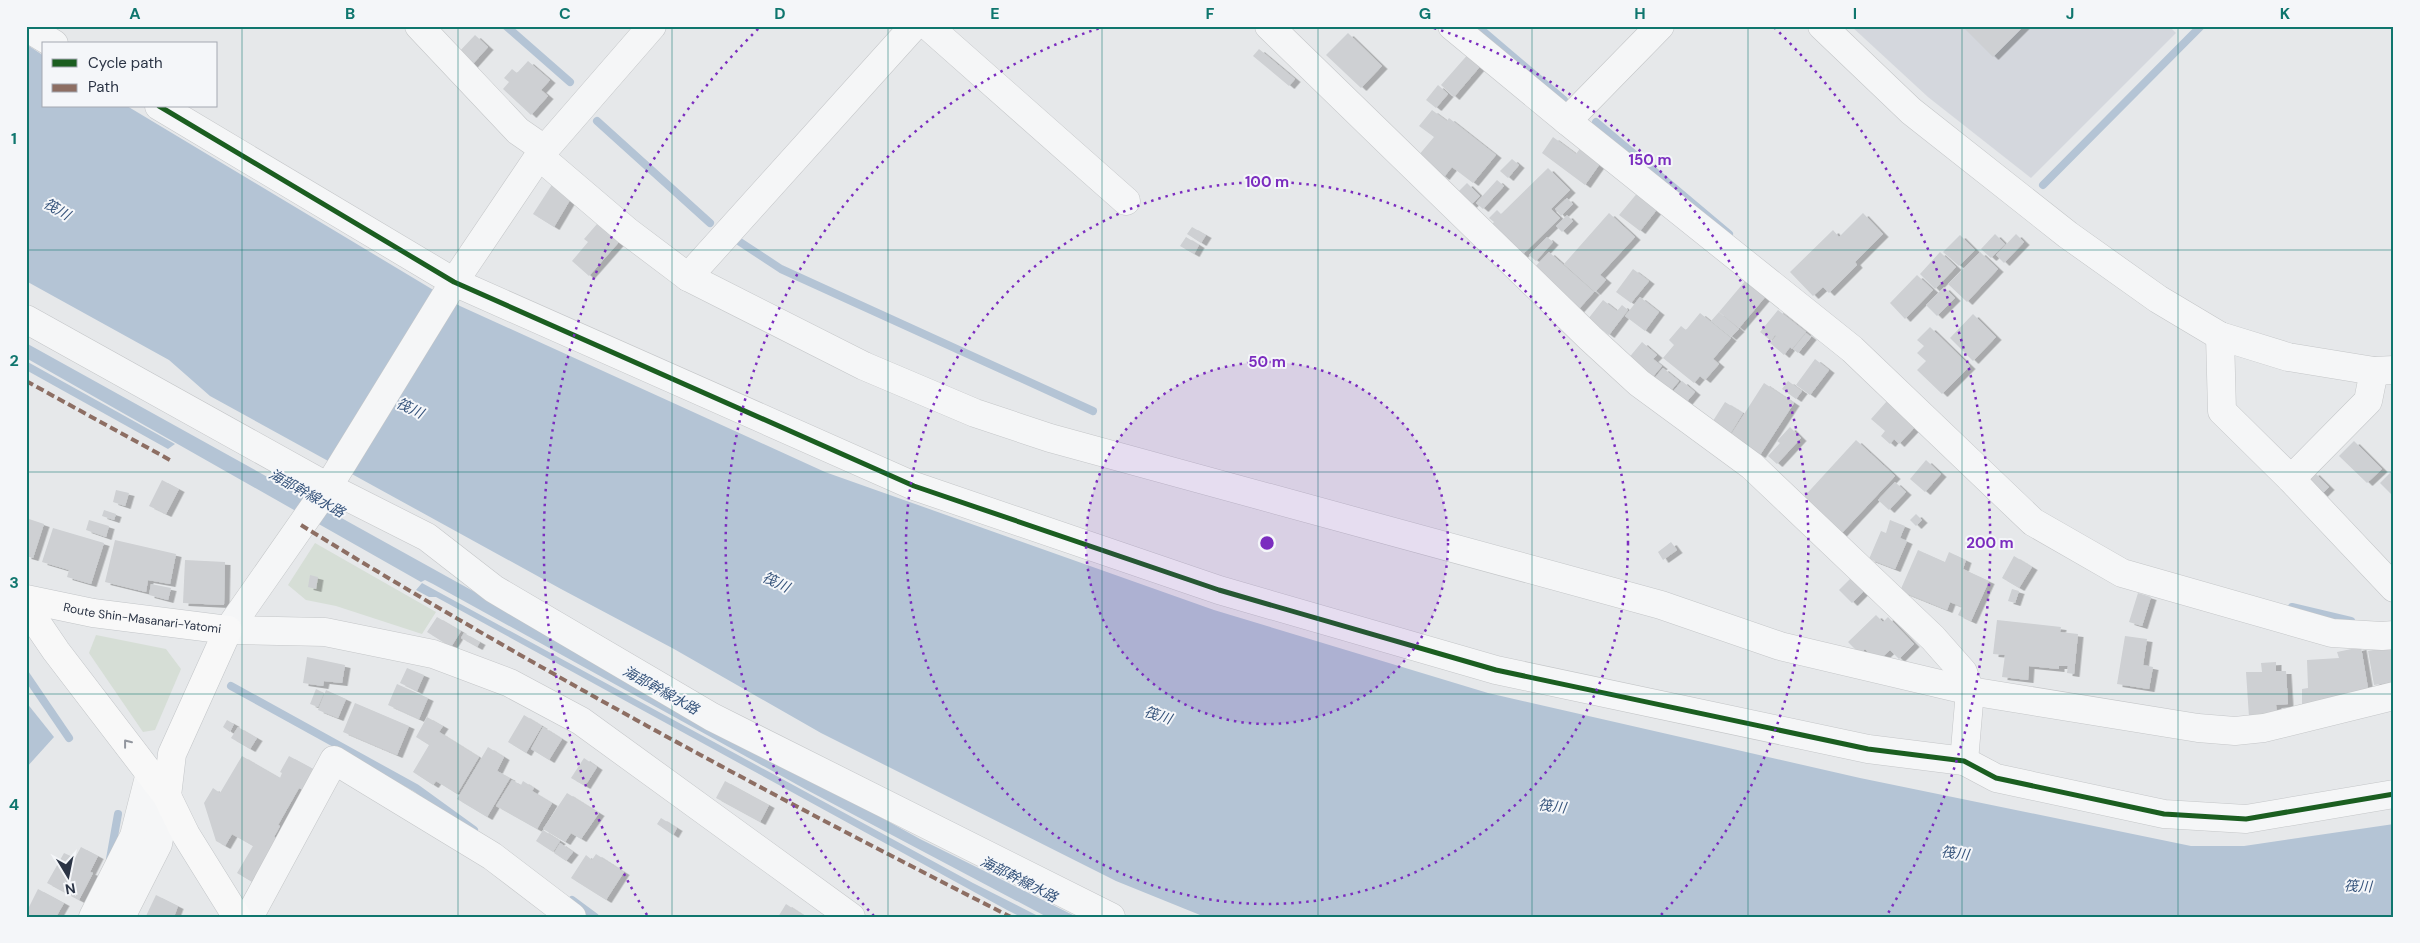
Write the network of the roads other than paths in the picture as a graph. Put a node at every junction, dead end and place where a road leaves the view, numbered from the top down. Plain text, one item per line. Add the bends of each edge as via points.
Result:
1 (419, 26) edge
2 (652, 26) edge
3 (914, 26) edge
4 (928, 26) edge
5 (1270, 26) edge
6 (1452, 26) edge
7 (1660, 26) edge
8 (1822, 26) edge
9 (26, 27) edge
10 (51, 42) edge
11 (162, 108) edge
12 (1567, 121) junction
13 (541, 152) junction
14 (1126, 201) dead end
15 (688, 277) junction
16 (454, 282) junction
17 (26, 319) edge
18 (2220, 336) junction
19 (2384, 371) edge
20 (2291, 479) junction
21 (324, 492) junction
22 (2394, 588) edge
23 (26, 599) edge
24 (26, 606) edge
25 (228, 630) junction
26 (2394, 634) edge
27 (1970, 691) junction
28 (2394, 696) edge
29 (1964, 761) junction
30 (150, 773) junction
31 (2394, 794) edge
32 (168, 796) junction
33 (93, 917) edge
34 (121, 917) edge
35 (237, 917) edge
36 (249, 917) edge
37 (572, 917) edge
38 (852, 917) edge
39 (1111, 917) edge

1 - 13 street
2 - 13 street
3 - 15 street
4 - 14 street
5 - 27 street via 1639,383 1752,466 1933,638 1963,672
6 - 12 street
7 - 12 street
8 - 18 street via 1911,111 2068,234 2158,299
9 - 10 street
11 - 16 street
12 - 26 street via 1852,349 2032,522 2122,574 2332,632
13 - 15 street via 627,231
13 - 16 street
15 - 27 street via 864,366 975,413 1050,438 1661,605 1780,646
16 - 21 street
16 - 29 street via 914,486 1218,590 1496,670 1868,748
17 - 21 street
18 - 19 street via 2288,357
18 - 20 street via 2222,411
19 - 20 street via 2368,401
20 - 22 street
21 - 25 street
21 - 39 street via 427,537 494,589 712,717
23 - 25 main road, Route Shin-Masanari-Yatomi via 93,613
30 -> 24 main road via 56,651
25 - 32 main road, Route Shin-Masanari-Yatomi via 172,754
25 - 38 street via 324,632 433,654 510,683 581,721
27 - 28 street via 2235,731 2264,728
27 - 29 street
29 - 31 street via 1996,778 2164,814 2216,818 2246,819
30 - 32 main road
30 - 33 street via 134,836
32 - 34 street via 158,844
32 - 35 main road via 186,835
36 - 37 street via 334,760 492,856

